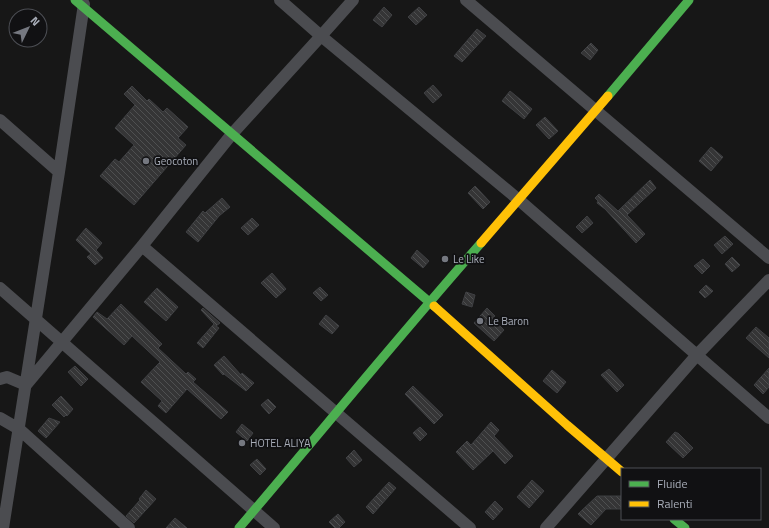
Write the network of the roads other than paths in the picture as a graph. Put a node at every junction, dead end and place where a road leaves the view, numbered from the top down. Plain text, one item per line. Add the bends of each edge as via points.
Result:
1 (280, 0) edge
2 (352, 0) edge
3 (466, 0) edge
4 (689, 0) edge
5 (81, 2) edge
6 (321, 36) junction
7 (595, 110) junction
8 (0, 120) edge
9 (232, 134) junction
10 (59, 172) junction
11 (519, 200) junction
12 (142, 246) junction
13 (769, 258) edge
14 (769, 280) edge
15 (0, 288) edge
16 (429, 302) junction
17 (36, 318) junction
18 (61, 341) junction
19 (696, 356) junction
20 (0, 379) edge
21 (26, 384) junction
22 (337, 413) junction
23 (0, 418) edge
24 (769, 418) edge
25 (19, 429) junction
26 (606, 458) junction
27 (621, 471) edge
28 (254, 511) junction
29 (675, 520) edge
30 (3, 528) edge
31 (129, 528) edge
32 (239, 528) edge
33 (274, 528) edge
34 (470, 528) edge
35 (546, 528) edge
36 (684, 528) edge

1 - 6 street
2 - 6 street
3 - 7 street
4 - 7 main road
5 - 9 main road
5 - 10 street
6 - 9 street
6 - 11 street
7 - 11 main road
7 - 13 street
8 - 10 street
9 - 12 street
9 - 16 main road
10 - 17 street
11 - 16 main road
11 - 19 street
12 - 18 street
12 - 22 street
14 - 19 street
15 - 17 street
16 - 22 main road
16 - 26 main road
17 - 18 street
17 - 21 street
18 - 21 street
18 - 28 street
19 - 24 street
19 - 26 street
20 - 21 street via 7,377
21 - 25 street
22 - 28 main road
22 - 34 street
23 - 25 street
25 - 30 street
25 - 31 street
26 - 27 main road
26 - 35 street
28 - 32 main road
28 - 33 street
29 - 36 main road

